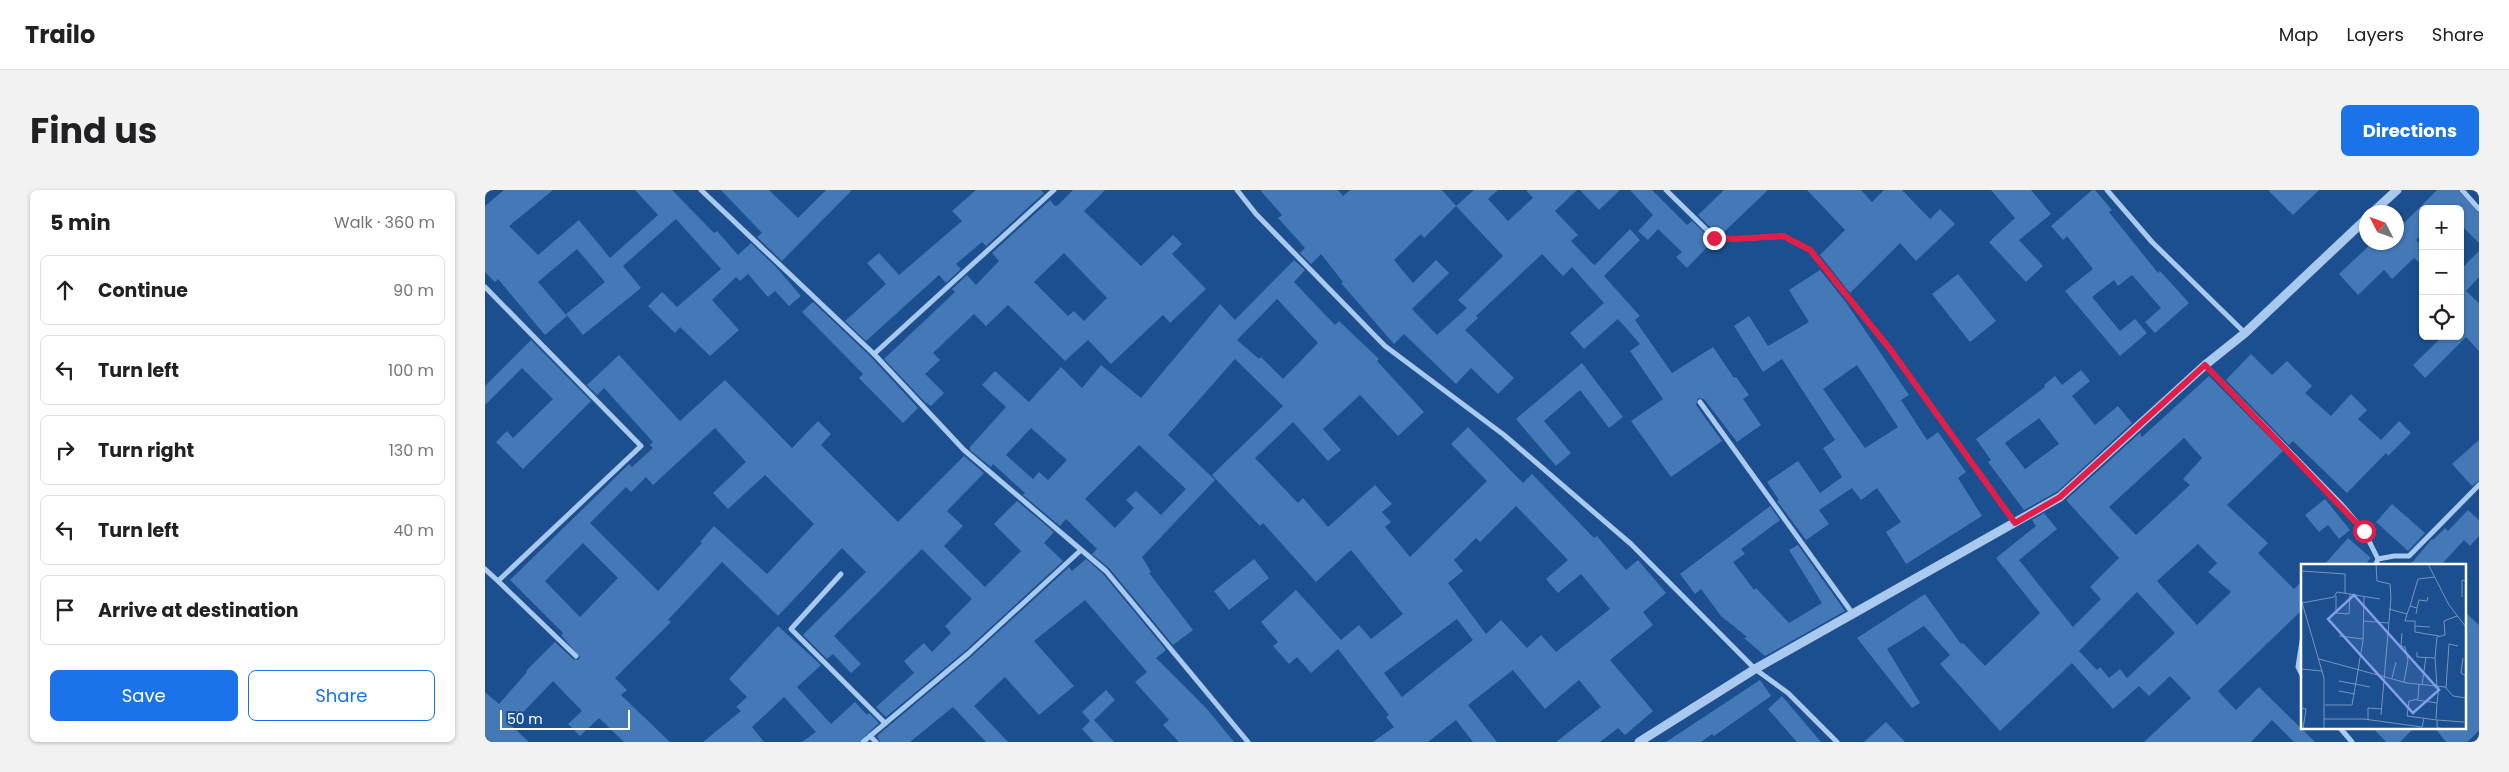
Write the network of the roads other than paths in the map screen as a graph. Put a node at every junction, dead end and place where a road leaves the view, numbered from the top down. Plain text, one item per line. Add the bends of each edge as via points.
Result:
1 (701, 190) edge
2 (1054, 190) edge
3 (1237, 190) edge
4 (1666, 190) edge
5 (2107, 190) edge
6 (2397, 190) edge
7 (2462, 190) edge
8 (2381, 205) edge
9 (2479, 209) edge
10 (2359, 226) edge
11 (485, 287) edge
12 (2245, 333) junction
13 (874, 354) junction
14 (2205, 365) junction
15 (1700, 402) dead end
16 (2479, 485) edge
17 (2015, 523) junction
18 (1081, 550) junction
19 (2378, 559) junction
20 (2376, 564) edge
21 (485, 569) edge
22 (841, 574) dead end
23 (498, 581) junction
24 (1853, 615) junction
25 (2301, 648) edge
26 (576, 656) dead end
27 (1755, 669) junction
28 (2301, 673) edge
29 (885, 723) junction
30 (2342, 730) edge
31 (871, 736) junction
32 (863, 742) edge
33 (876, 742) edge
34 (1248, 742) edge
35 (1639, 742) edge
36 (1837, 742) edge
37 (2352, 742) edge

1 - 13 street
2 - 13 street
3 - 27 street via 1256,214 1385,346 1504,435 1631,544
4 - 17 street via 1714,238 1783,236 1810,250 1890,349
5 - 12 street via 2152,242
6 - 8 street
7 - 9 street
10 - 12 street
11 - 23 street via 641,446
12 - 14 street
13 - 18 street via 964,450
14 - 17 street via 2060,497
14 - 19 street via 2342,505 2364,531
15 - 24 street
16 - 19 street via 2409,556
17 - 24 street
18 - 29 street via 969,653
18 - 34 street via 1106,571
19 - 20 street
21 - 23 street
22 - 29 street via 791,629
23 - 26 street
24 - 27 street
25 - 28 street via 2298,667
27 - 35 street
27 - 36 street via 1788,693
29 - 31 street
30 - 37 street
31 - 32 street
31 - 33 street

